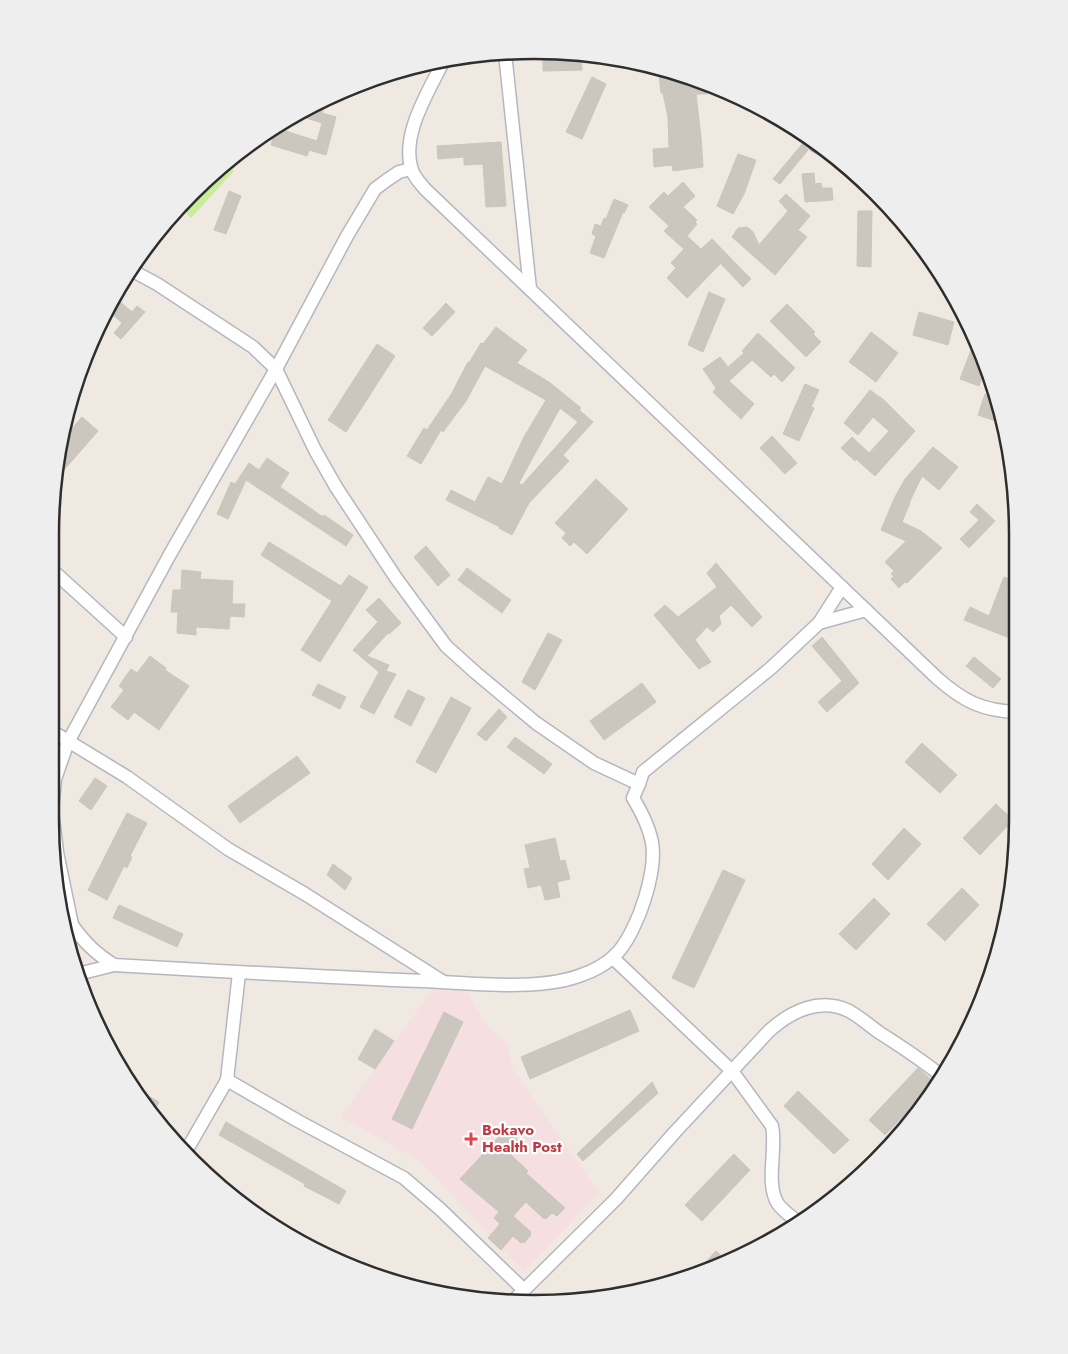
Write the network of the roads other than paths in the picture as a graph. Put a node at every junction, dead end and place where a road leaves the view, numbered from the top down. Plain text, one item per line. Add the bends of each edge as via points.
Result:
1 (506, 60) edge
2 (440, 68) edge
3 (412, 169) junction
4 (137, 273) edge
5 (530, 289) junction
6 (276, 369) junction
7 (59, 576) edge
8 (842, 587) junction
9 (866, 610) junction
10 (819, 623) junction
11 (126, 637) junction
12 (1009, 711) edge
13 (59, 736) edge
14 (68, 742) junction
15 (59, 767) edge
16 (639, 784) junction
17 (63, 880) edge
18 (72, 925) junction
19 (72, 928) edge
20 (613, 958) junction
21 (114, 965) junction
22 (84, 973) edge
23 (239, 973) junction
24 (443, 982) junction
25 (732, 1071) junction
26 (937, 1072) edge
27 (227, 1080) junction
28 (189, 1146) edge
29 (793, 1218) edge
30 (524, 1290) junction
31 (519, 1295) edge

1 - 5 street
2 - 3 street via 412,130 409,154
3 - 5 street via 425,189
3 - 6 street via 400,172 375,189
4 - 6 street via 253,347
5 - 8 street
6 - 11 street
6 - 16 street via 336,486 396,578 446,646 536,723 594,763
7 - 11 street
8 - 9 street
8 - 10 street
9 - 10 street
9 - 12 street via 937,678 966,700 978,706
10 - 16 street via 771,668 643,772
11 - 14 street
13 - 14 street
14 - 15 street
14 - 24 street via 127,778 228,849
16 - 20 street via 633,798 651,835 654,865 642,908
17 - 18 street
18 - 19 street
18 - 21 street via 84,942
20 - 24 street via 585,974 549,984
20 - 25 street
21 - 22 street
21 - 23 street
23 - 24 street
23 - 27 street
25 - 26 street via 782,1019 818,1005 848,1011
25 - 29 street via 772,1126 772,1185 778,1205
25 - 30 street via 616,1199
27 - 28 street
27 - 30 street via 404,1178
30 - 31 street

